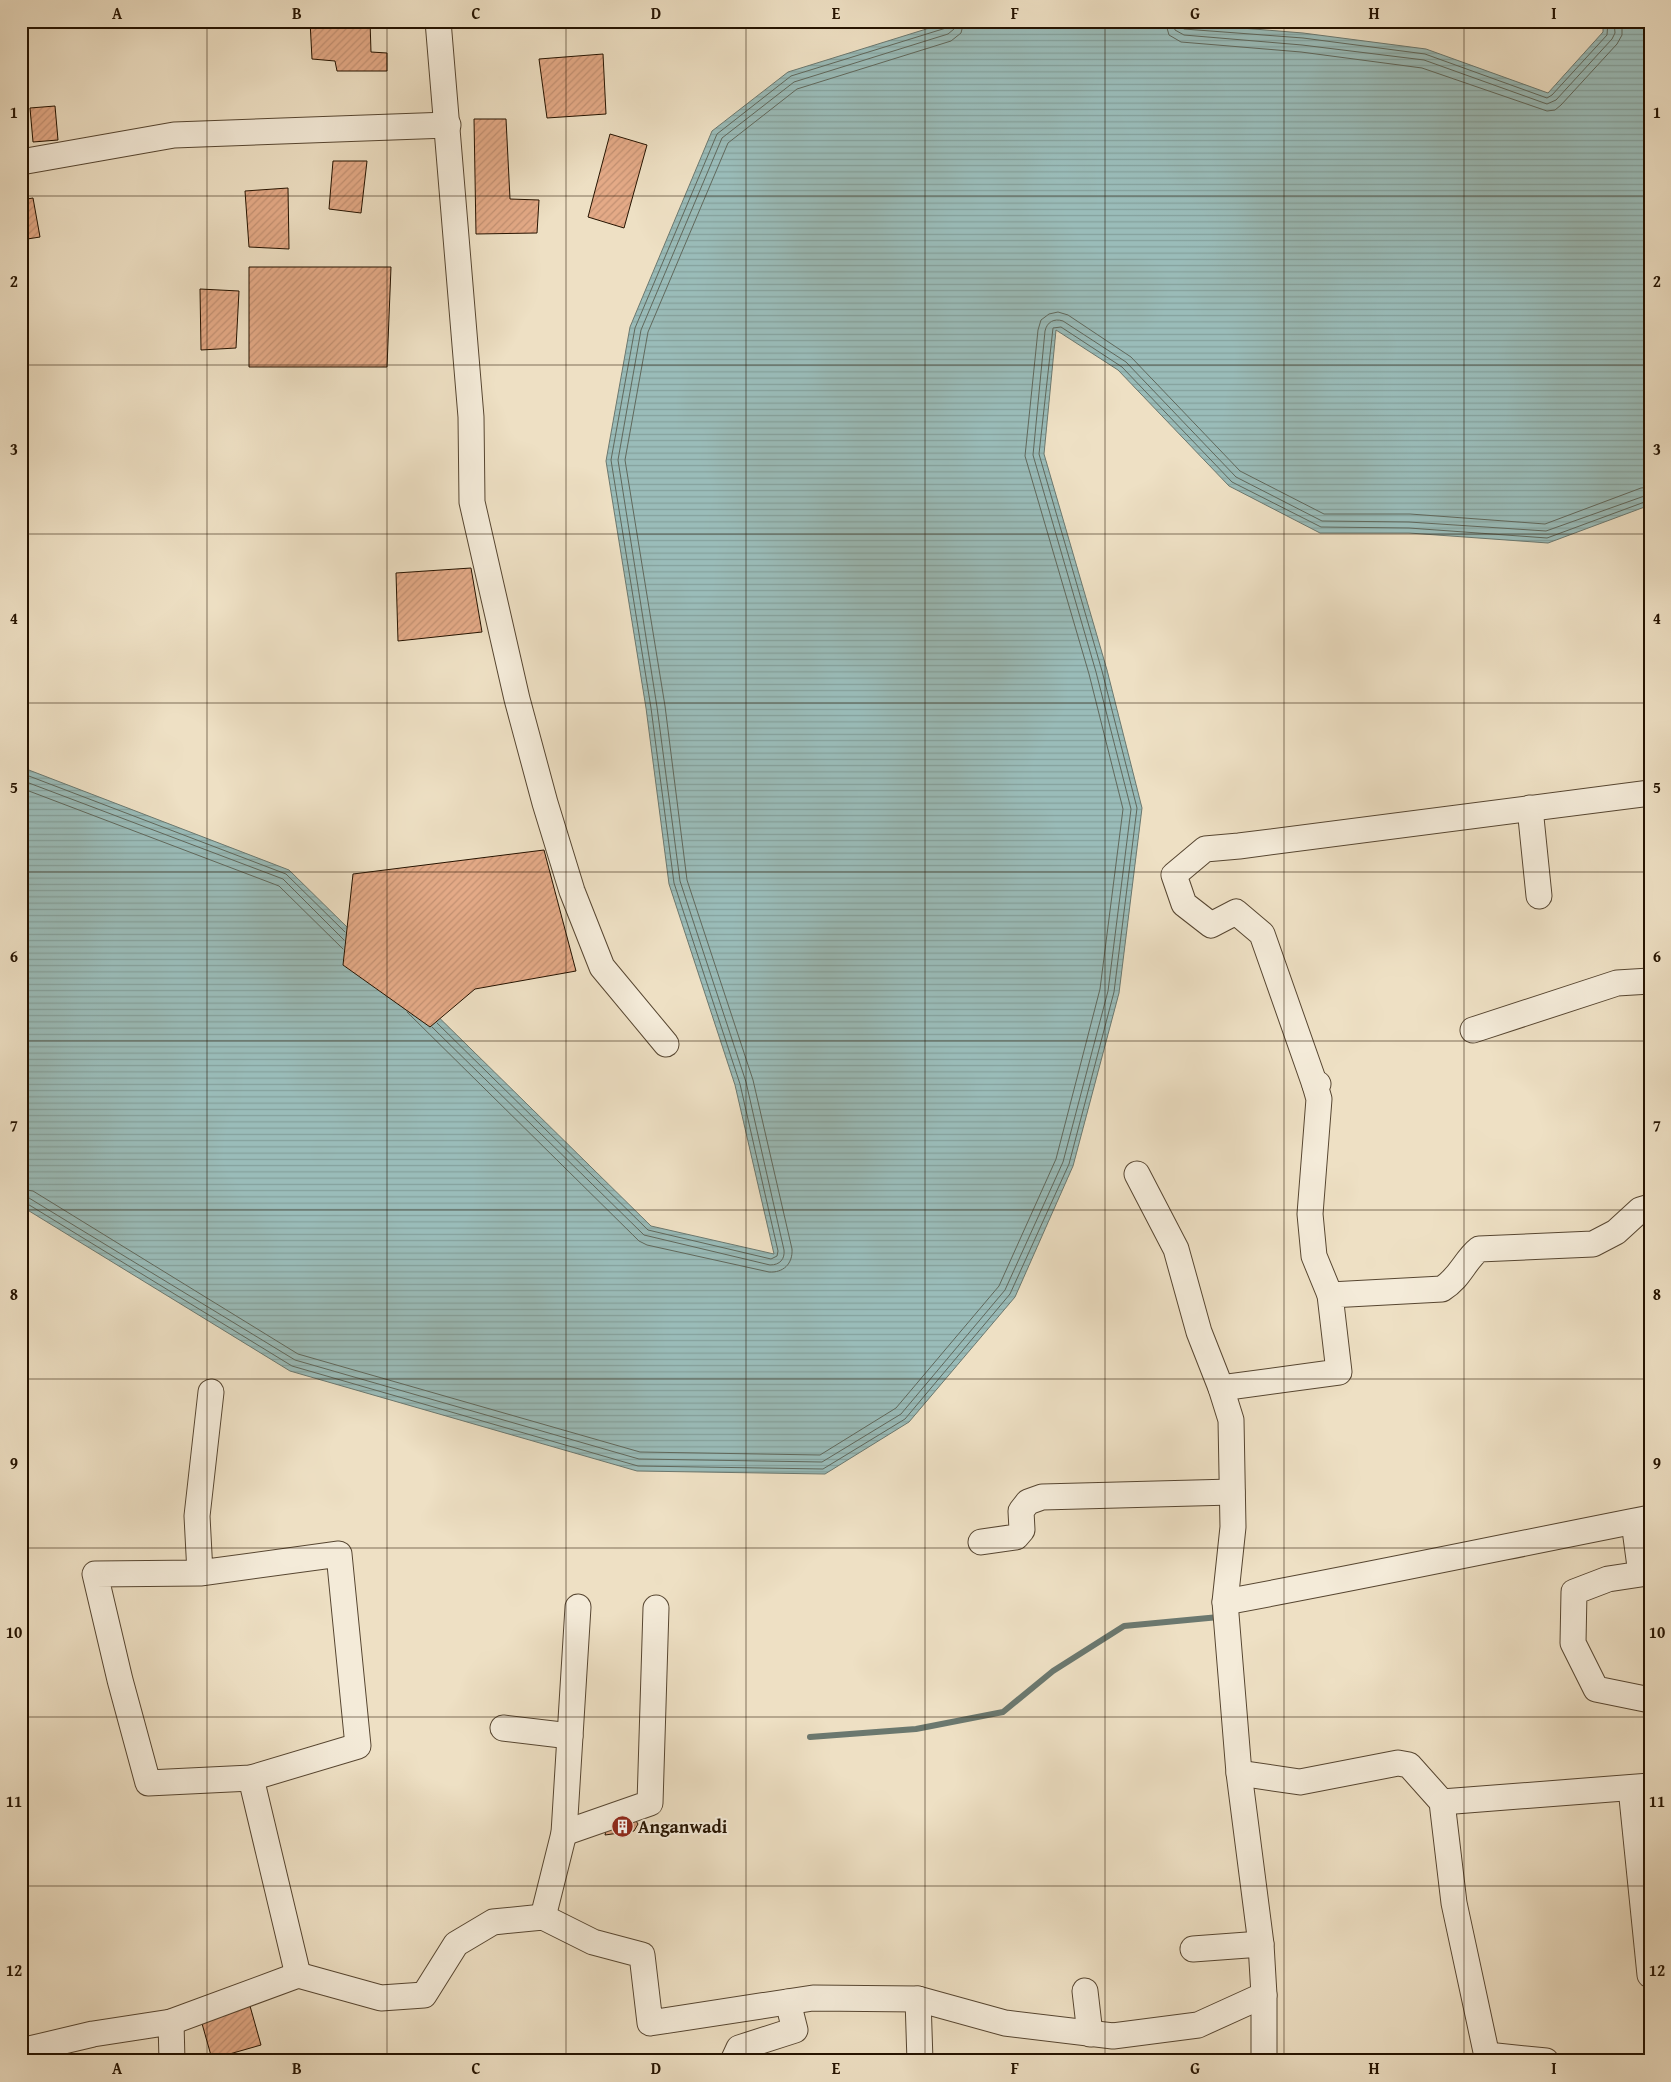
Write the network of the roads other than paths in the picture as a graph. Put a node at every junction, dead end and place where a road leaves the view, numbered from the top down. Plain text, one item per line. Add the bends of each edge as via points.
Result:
1 (438, 21) edge
2 (448, 125) junction
3 (21, 162) edge
4 (1650, 792) edge
5 (1530, 808) junction
6 (1538, 896) dead end
7 (1650, 981) edge
8 (1473, 1030) dead end
9 (666, 1044) dead end
10 (1136, 1174) dead end
11 (1650, 1207) edge
12 (1330, 1295) junction
13 (1221, 1388) junction
14 (211, 1392) dead end
15 (1232, 1492) junction
16 (1642, 1520) edge
17 (981, 1542) dead end
18 (200, 1572) junction
19 (1225, 1602) junction
20 (578, 1607) dead end
21 (656, 1608) dead end
22 (1650, 1700) edge
23 (502, 1728) dead end
24 (570, 1736) junction
25 (1239, 1773) junction
26 (251, 1778) junction
27 (1640, 1787) edge
28 (1442, 1802) junction
29 (564, 1833) junction
30 (543, 1917) junction
31 (1261, 1944) junction
32 (1193, 1949) dead end
33 (298, 1975) junction
34 (1650, 1975) edge
35 (1085, 1992) dead end
36 (1264, 1995) junction
37 (918, 1999) junction
38 (788, 2002) junction
39 (171, 2022) junction
40 (1090, 2034) junction
41 (21, 2051) edge
42 (1487, 2058) edge
43 (172, 2061) edge
44 (733, 2061) edge
45 (920, 2061) edge
46 (1264, 2061) edge
47 (1546, 2061) edge

1 - 2 street
2 - 3 street via 174,135
2 - 9 street via 471,417 472,502 517,699 572,891 602,967
4 - 5 street
5 - 6 street
5 - 12 street via 1205,849 1174,875 1184,904 1212,926 1236,912 1262,934 1317,1084 1319,1099 1310,1214 1314,1256
7 - 8 street via 1617,983
10 - 13 street via 1176,1248 1200,1332
11 - 12 street via 1640,1210 1616,1232 1593,1244 1479,1249 1455,1280 1442,1289
12 - 13 street via 1339,1372
13 - 15 street via 1231,1420
14 - 18 street via 197,1516
15 - 17 street via 1042,1497 1028,1502 1021,1511 1022,1530 1016,1538
15 - 19 street via 1233,1527
16 - 19 street
16 - 22 street via 1641,1574 1608,1579 1574,1592 1573,1643 1596,1689
18 - 26 street via 95,1574 148,1784
18 - 26 street via 339,1554 358,1746
19 - 25 street
20 - 24 street
21 - 29 street via 650,1803
23 - 24 street
24 - 29 street
25 - 28 street via 1300,1782 1398,1763 1409,1765
25 - 31 street
26 - 33 street
27 - 28 street
27 - 34 street
28 - 42 street via 1454,1903
29 - 30 street
30 - 33 street via 493,1922 456,1944 424,1995 381,1998
30 - 38 street via 593,1942 642,1954 650,2023
31 - 32 street
31 - 36 street
33 - 39 street
35 - 40 street
36 - 40 street via 1198,2024 1114,2036
36 - 46 street
37 - 38 street via 813,1998
37 - 40 street via 1004,2023
37 - 45 street
38 - 44 street via 795,2030 739,2048
39 - 41 street via 93,2034
39 - 43 street
42 - 47 street

